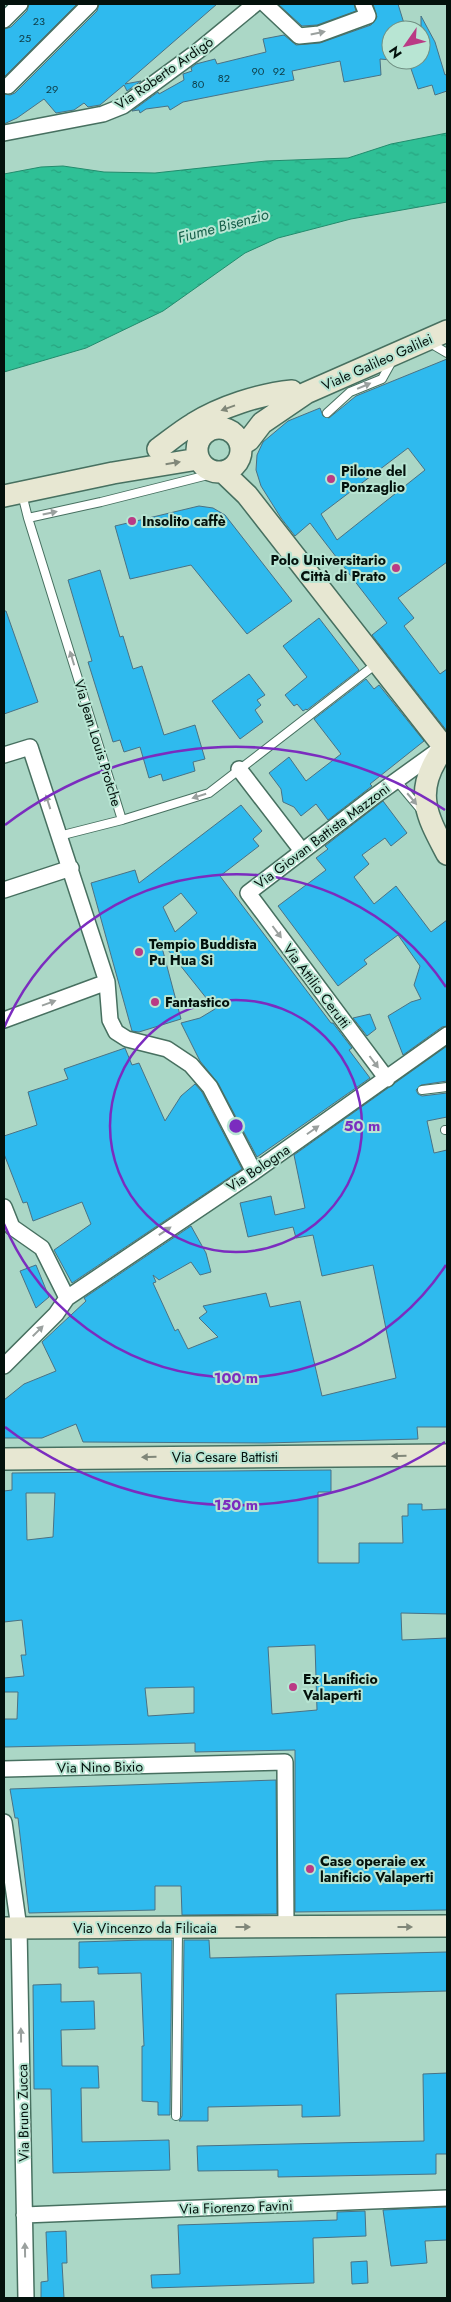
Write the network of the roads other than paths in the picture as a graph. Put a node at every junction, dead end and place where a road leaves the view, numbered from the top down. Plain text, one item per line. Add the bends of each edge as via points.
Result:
1 (20, 4) edge
2 (90, 4) edge
3 (255, 4) edge
4 (265, 4) edge
5 (363, 4) edge
6 (4, 20) edge
7 (8, 86) dead end
8 (4, 133) edge
9 (447, 331) edge
10 (426, 341) junction
11 (447, 353) edge
12 (396, 354) junction
13 (299, 392) junction
14 (327, 413) dead end
15 (158, 449) junction
16 (221, 454) junction
17 (113, 473) junction
18 (13, 494) edge
19 (28, 518) junction
20 (378, 662) junction
21 (445, 746) edge
22 (4, 755) edge
23 (239, 770) junction
24 (396, 780) junction
25 (428, 818) junction
26 (122, 820) junction
27 (59, 836) junction
28 (302, 851) junction
29 (447, 854) edge
30 (71, 868) junction
31 (4, 890) edge
32 (248, 893) joint
33 (106, 982) junction
34 (4, 1020) edge
35 (447, 1035) edge
36 (386, 1079) junction
37 (447, 1087) edge
38 (422, 1090) dead end
39 (254, 1172) junction
40 (4, 1206) edge
41 (67, 1298) junction
42 (4, 1366) edge
43 (447, 1455) edge
44 (4, 1459) edge
45 (4, 1769) edge
46 (4, 1822) edge
47 (447, 1926) edge
48 (286, 1927) junction
49 (11, 1928) edge
50 (178, 1928) junction
51 (176, 2116) dead end
52 (447, 2198) edge
53 (24, 2215) junction
54 (26, 2298) edge

1 - 6 street
2 - 7 street
3 - 8 street, Via Roberto Ardigò via 123,106 104,114
4 -> 5 street via 299,36 319,34 368,16
9 - 10 street, Viale Galileo Galilei
10 - 11 lane
10 - 12 street, Viale Galileo Galilei
12 - 13 street, Viale Galileo Galilei
14 -> 12 lane via 350,392 382,379
13 -> 15 street via 269,393 210,415
13 - 16 street via 262,423 249,440
15 - 16 street
15 - 17 street
17 -> 16 street
19 -> 16 lane via 204,476
16 - 20 street via 247,496
17 - 18 street
18 - 19 lane, Via Jean Louis Protche
26 -> 19 lane, Via Jean Louis Protche
20 - 21 street
20 - 23 lane, Via Jean Louis Protche
21 - 24 street, Via Giovan Battista Mazzoni
21 - 25 street via 432,768 425,796
27 -> 22 street via 30,747
23 -> 26 lane, Via Jean Louis Protche via 209,793
23 - 28 street
24 -> 25 lane
24 - 28 street, Via Giovan Battista Mazzoni
25 - 29 street
26 - 27 lane
27 - 30 street
28 - 32 street, Via Giovan Battista Mazzoni
30 - 31 street
30 - 33 street
32 -> 36 street, Via Attilio Cerutti
34 -> 33 street
33 - 39 street via 110,1020 116,1032 126,1040 167,1049 191,1065 210,1087
35 - 36 street, Via Bologna via 408,1067
39 -> 36 street, Via Bologna
37 - 38 lane
41 -> 39 street, Via Bologna
40 - 41 street via 12,1227 42,1248
42 -> 41 street, Via Bologna via 56,1314
43 -> 44 street, Via Cesare Battisti
45 - 48 street, Via Nino Bixio via 285,1762
46 - 49 street, Via Bruno Zucca
48 -> 47 street, Via Vincenzo da Filicaia
50 -> 48 street, Via Vincenzo da Filicaia
49 - 50 street, Via Vincenzo da Filicaia
53 -> 49 street, Via Bruno Zucca
50 - 51 lane
52 - 53 street, Via Fiorenzo Favini
54 -> 53 street, Via Bruno Zucca

